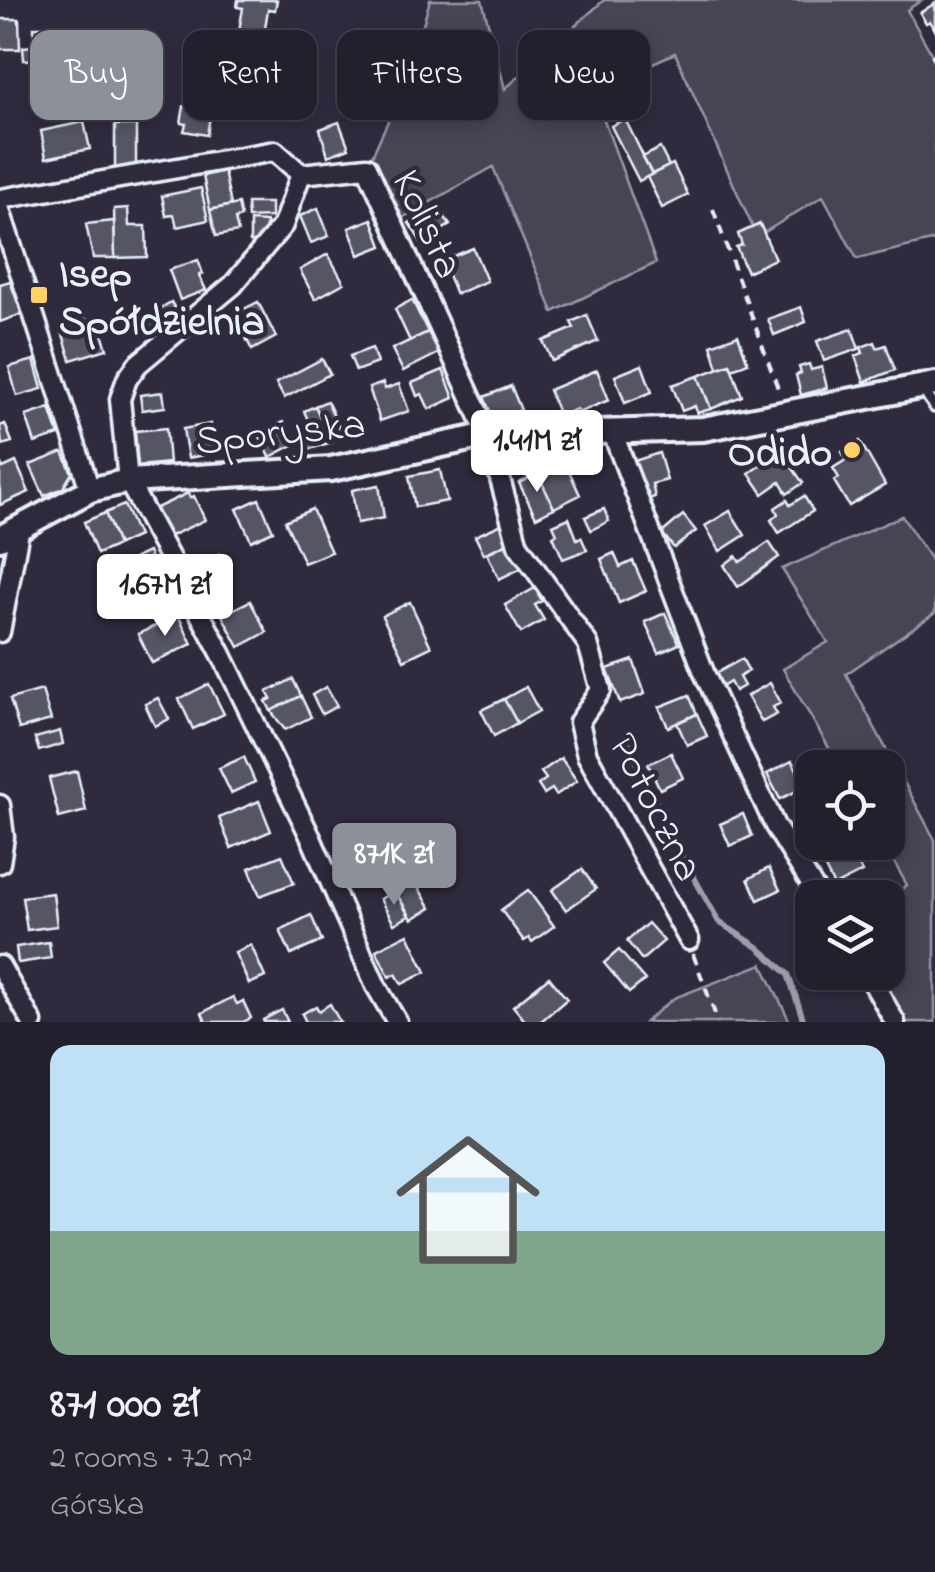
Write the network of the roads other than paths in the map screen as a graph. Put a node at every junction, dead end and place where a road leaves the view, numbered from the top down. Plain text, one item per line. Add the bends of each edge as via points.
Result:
1 (302, 174) junction
2 (0, 199) edge
3 (0, 210) edge
4 (928, 385) edge
5 (935, 406) edge
6 (612, 431) junction
7 (488, 434) junction
8 (128, 482) junction
9 (90, 490) junction
10 (10, 532) edge
11 (0, 632) edge
12 (0, 805) edge
13 (0, 863) edge
14 (809, 880) edge
15 (688, 940) road end
16 (0, 966) edge
17 (877, 990) edge
18 (32, 1022) edge
19 (396, 1022) edge
20 (896, 1022) edge

1 - 2 street via 275,151
1 - 7 street, Kolista via 367,167
1 - 8 street via 283,225 233,285 127,379 120,399
3 - 9 street
4 - 5 lane
4 - 6 street, Sporyska via 703,428
6 - 7 street, Sporyska
6 - 14 street via 704,675 775,826
7 - 8 street, Sporyska via 331,470
7 - 15 street, Potoczna via 518,544 588,644 601,690 579,722 587,756
8 - 9 street, Sporyska
8 - 19 street via 221,654
9 - 10 street, Sporyska
10 - 11 street
12 - 13 street
16 - 18 street
17 - 20 street

